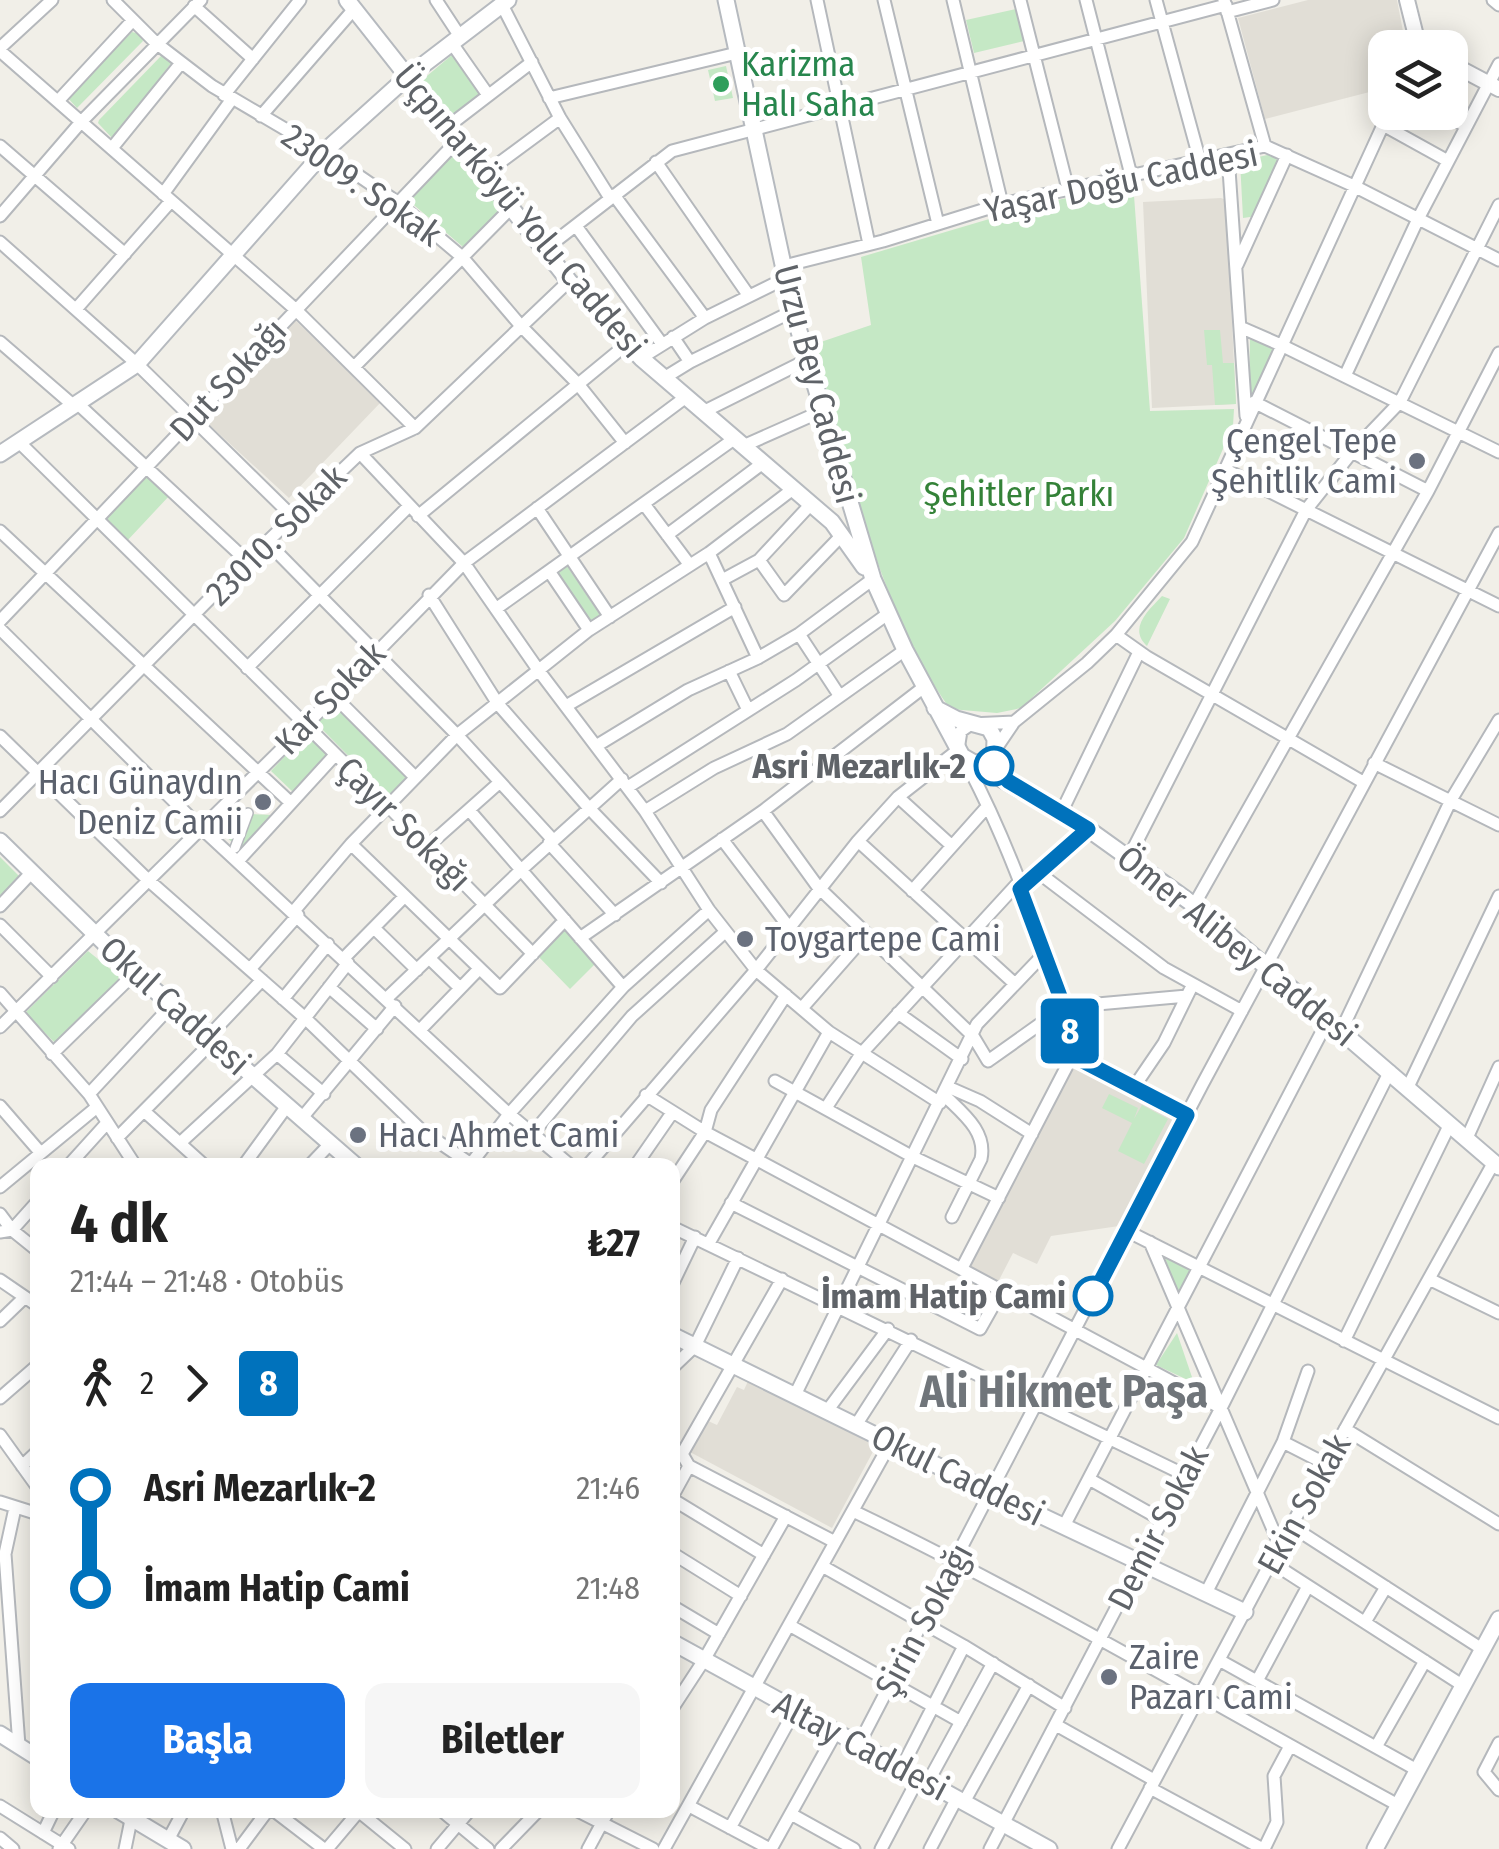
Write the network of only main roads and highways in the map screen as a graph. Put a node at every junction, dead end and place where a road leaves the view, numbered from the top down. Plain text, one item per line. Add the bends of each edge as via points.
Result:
1 (726, 0) edge
2 (504, 2) edge
3 (351, 4) edge
4 (406, 78) junction
5 (6, 447) edge
6 (872, 579) junction
7 (935, 708) junction
8 (965, 756) joint
9 (1008, 781) junction
10 (0, 841) edge
11 (347, 1158) edge
12 (1497, 1160) edge
13 (680, 1338) edge
14 (1245, 1612) road end
15 (1496, 1630) edge
16 (680, 1651) edge
17 (0, 1734) edge
18 (30, 1753) edge
19 (135, 1818) edge
20 (183, 1849) edge
21 (1050, 1849) edge
22 (1375, 1849) edge

1 - 6 main road, Urzu Bey Caddesi via 794,311
2 - 4 main road
3 - 4 main road, Üçpınarköyü Yolu Caddesi
4 - 5 main road via 324,152 137,364
4 - 6 main road, Üçpınarköyü Yolu Caddesi via 626,344 832,522
6 - 7 main road, Urzu Bey Caddesi
7 - 8 main road, Urzu Bey Caddesi
7 - 9 main road via 993,733 994,766
8 - 9 main road, Ömer Alibey Caddesi
9 - 12 main road, Ömer Alibey Caddesi via 1194,906
10 - 11 main road, Okul Caddesi via 171,1006
13 - 14 main road, Okul Caddesi
15 - 22 main road
16 - 21 main road, Altay Caddesi
17 - 18 main road
19 - 20 main road

